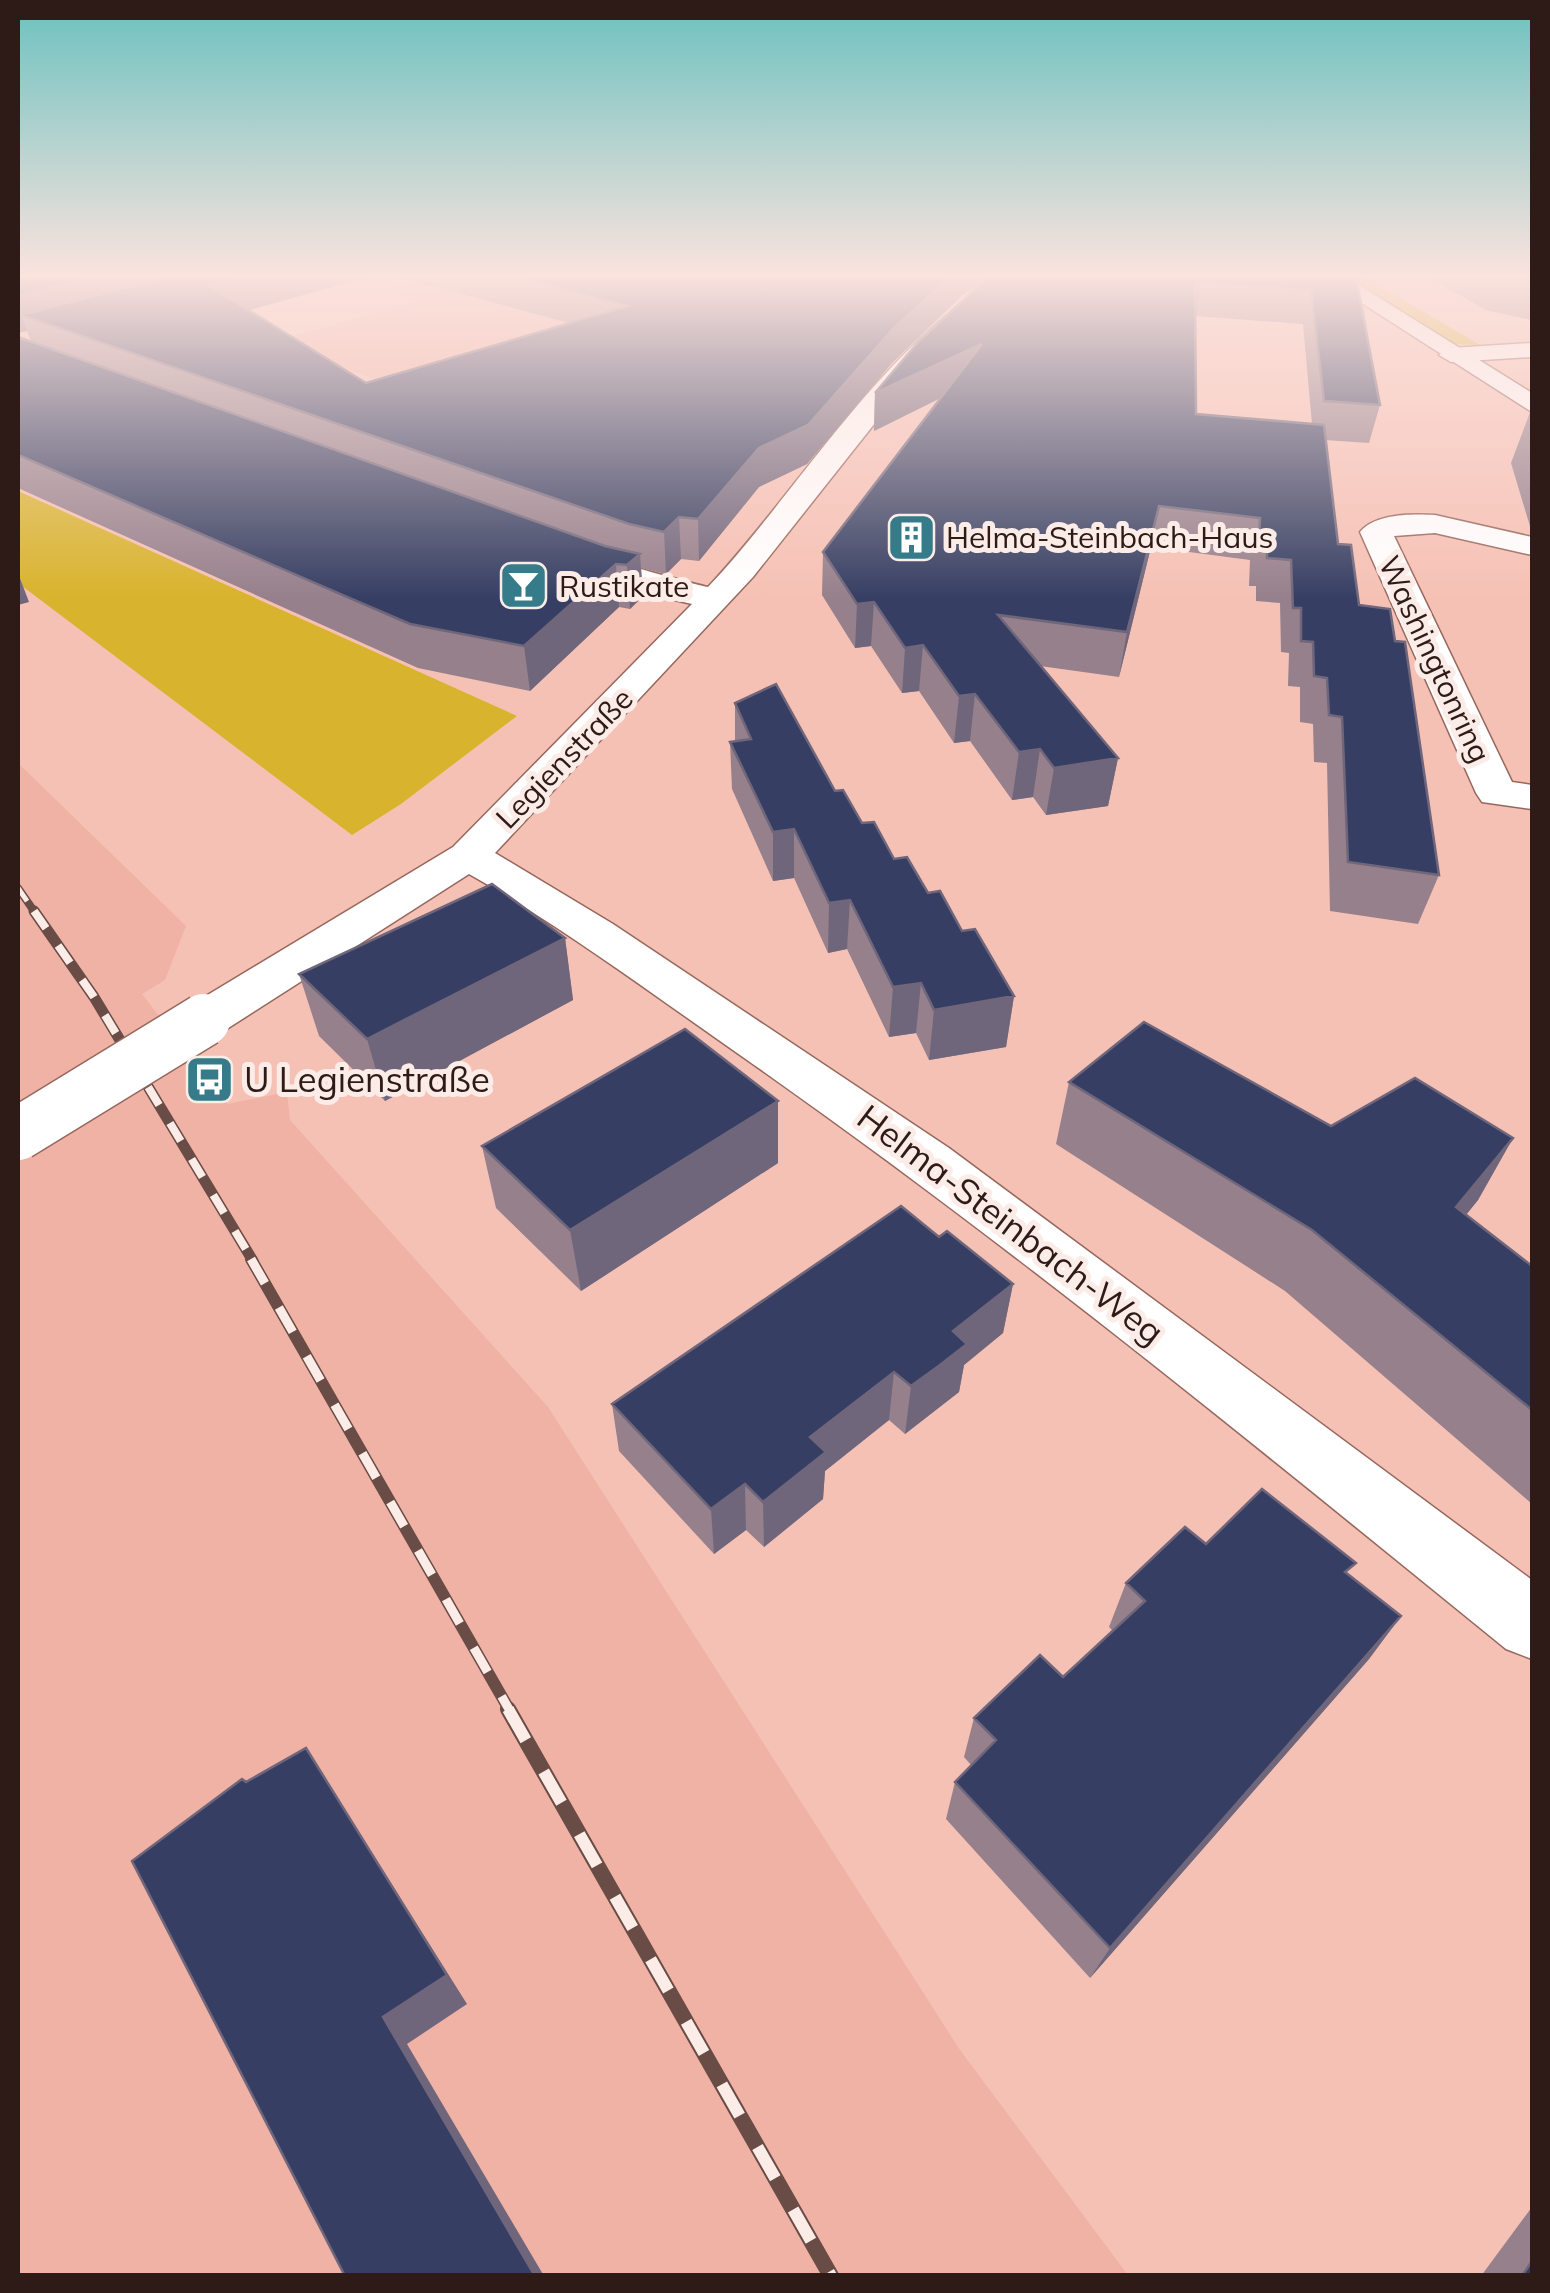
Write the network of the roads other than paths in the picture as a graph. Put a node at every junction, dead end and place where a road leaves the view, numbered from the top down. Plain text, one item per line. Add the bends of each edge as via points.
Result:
1 (892, 384) edge
2 (1499, 384) edge
3 (1532, 404) edge
4 (1532, 546) edge
5 (548, 552) edge
6 (715, 600) junction
7 (1532, 797) edge
8 (468, 856) junction
9 (18, 1134) edge
10 (1532, 1624) edge

1 - 6 street, Legienstraße
2 - 3 street
4 - 7 street, Washingtonring via 1459,526 1402,521 1376,532 1498,793
5 - 6 street
6 - 8 street, Legienstraße
8 - 9 street, Legienstraße, bridge
8 - 10 street, Helma-Steinbach-Weg via 907,1144

